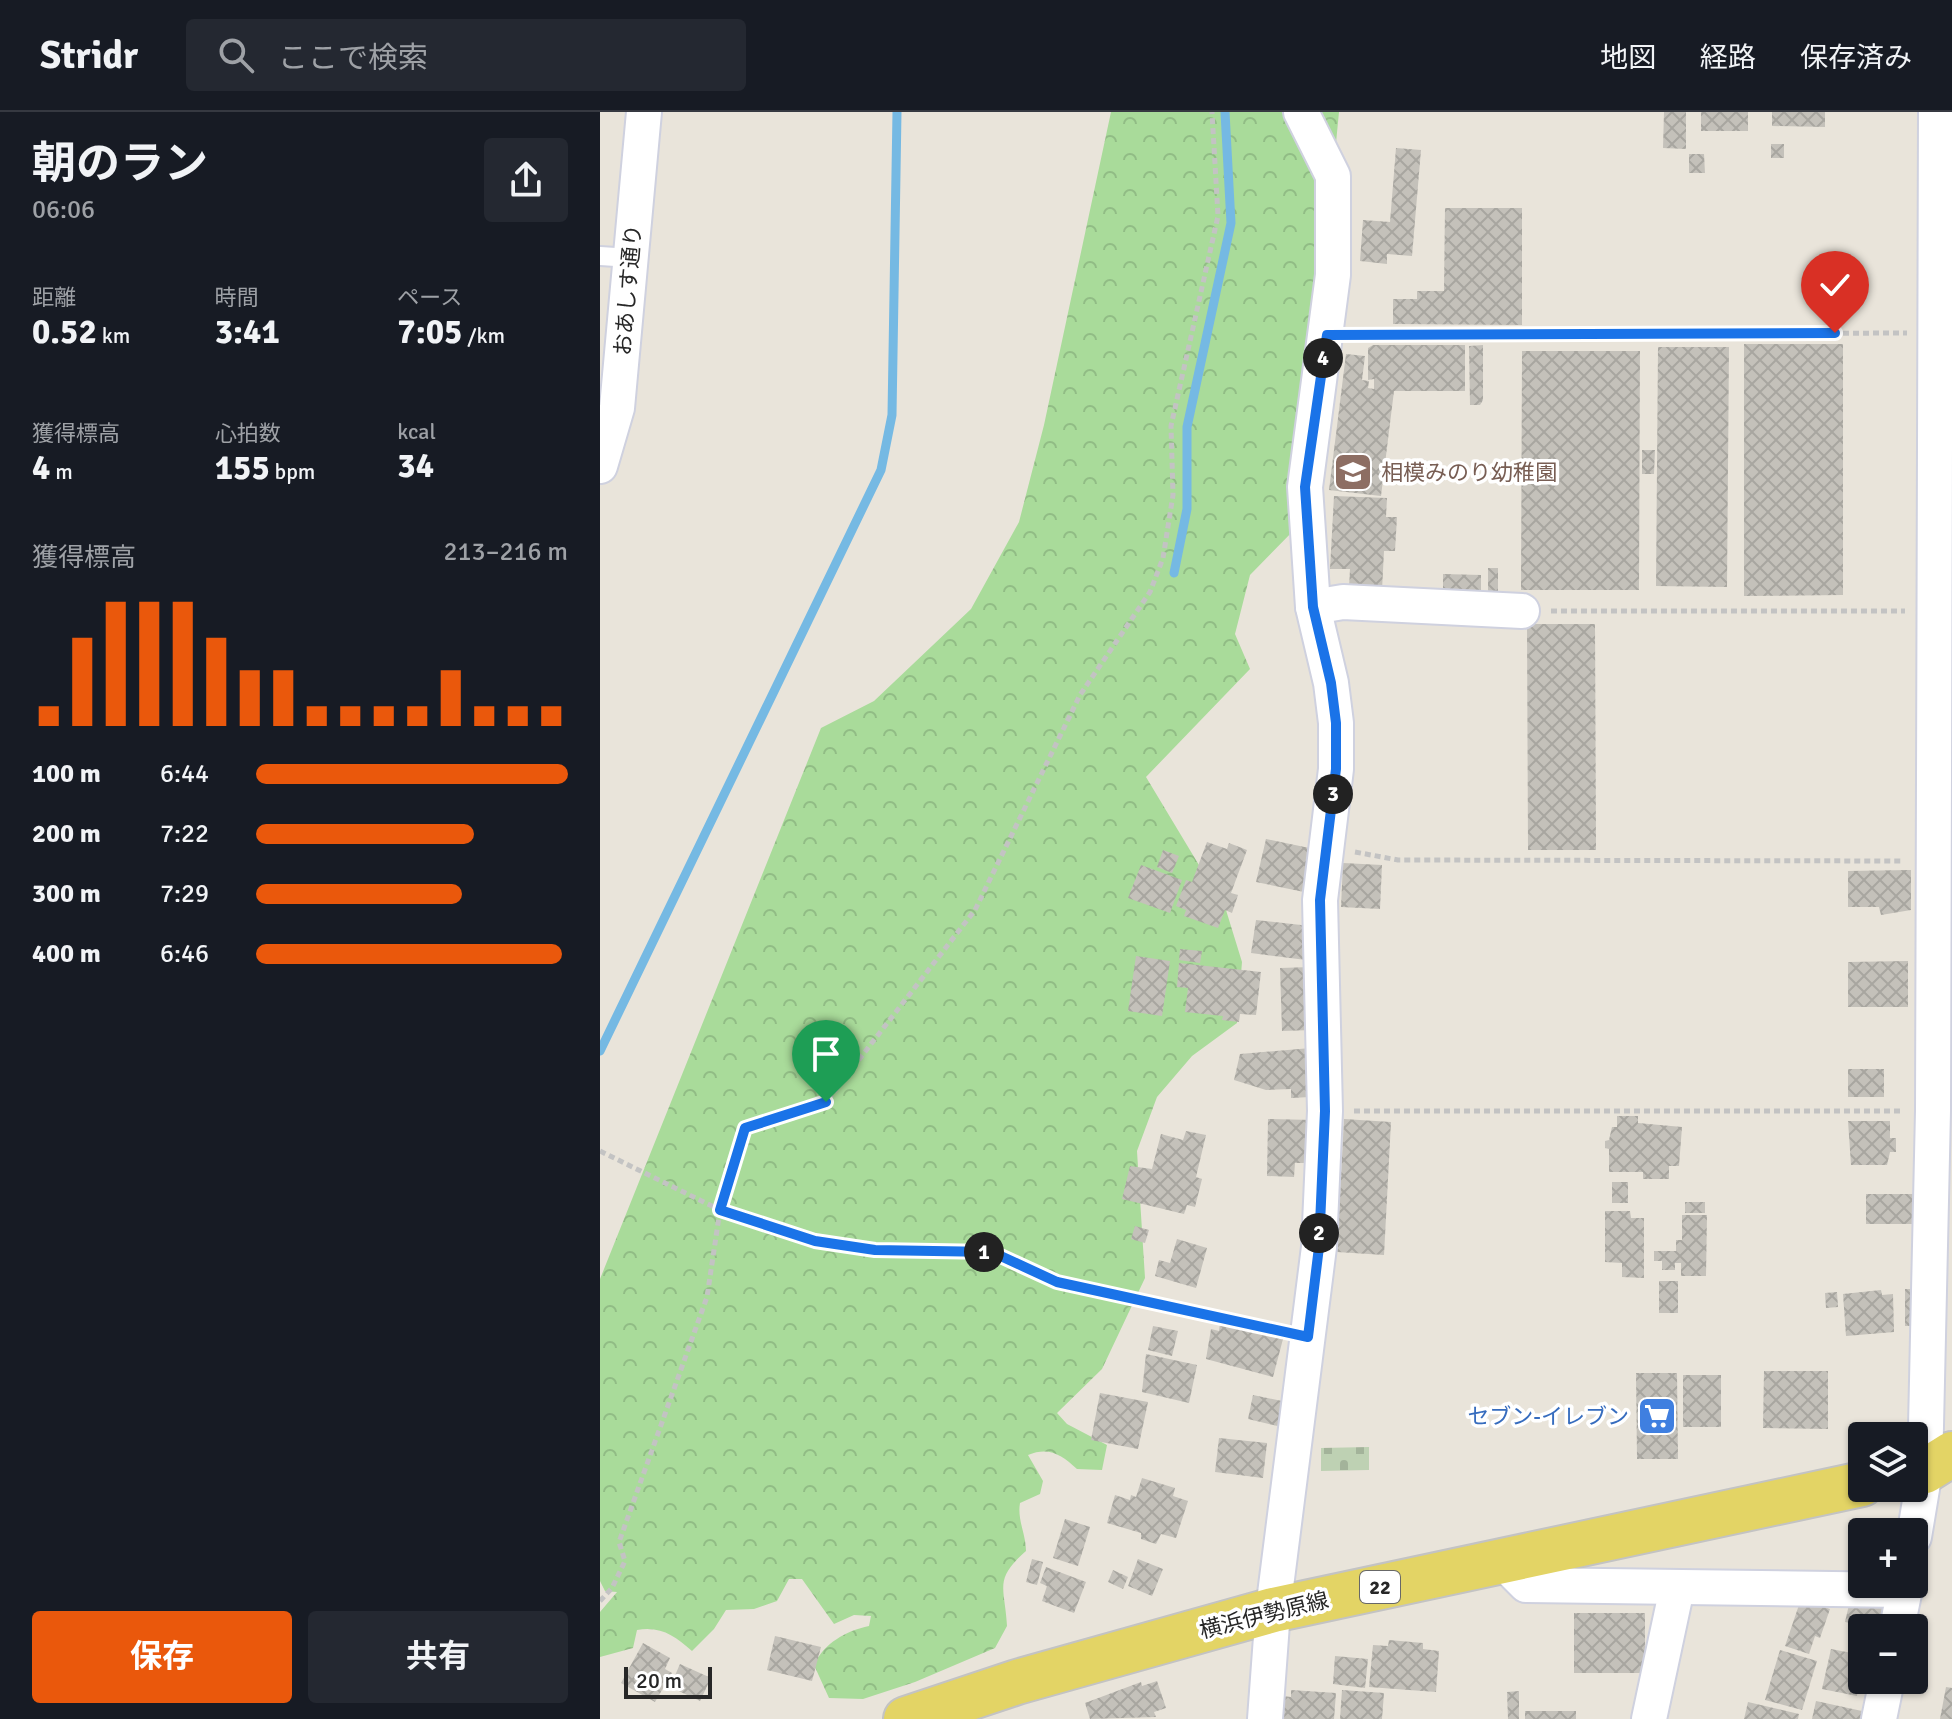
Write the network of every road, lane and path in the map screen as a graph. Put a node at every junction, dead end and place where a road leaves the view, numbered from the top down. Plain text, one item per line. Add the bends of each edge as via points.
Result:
1 (644, 112) edge
2 (1212, 112) edge
3 (1301, 112) edge
4 (1936, 112) edge
5 (615, 257) edge
6 (1935, 333) junction
7 (1327, 335) junction
8 (600, 466) edge
9 (1313, 607) junction
10 (1522, 611) joint
11 (1935, 611) junction
12 (1327, 846) junction
13 (1934, 861) junction
14 (1325, 1111) junction
15 (1933, 1111) junction
16 (600, 1151) edge
17 (720, 1210) junction
18 (1308, 1337) junction
19 (1936, 1469) edge
20 (1848, 1487) edge
21 (1920, 1518) edge
22 (1502, 1561) junction
23 (1848, 1587) edge
24 (1677, 1588) junction
25 (600, 1601) edge
26 (1273, 1610) junction
27 (1884, 1694) edge
28 (906, 1719) edge
29 (1265, 1719) edge
30 (1649, 1719) edge
31 (1879, 1719) edge

1 - 5 street, おあしす通り
2 - 17 path via 1218,216 1171,426 1173,495 1163,558 1150,592 1080,695 975,910 826,1102 745,1128
3 - 7 street via 1333,176
4 - 6 street
5 - 8 street, おあしす通り via 617,408
6 - 7 path
6 - 11 street
7 - 9 street via 1305,487
9 - 10 street via 1343,602
9 - 12 street via 1336,723
10 - 11 path
11 - 13 street
12 - 13 path via 1398,860
12 - 14 street via 1320,900
13 - 15 street
14 - 15 path
14 - 18 street via 1319,1247
15 - 19 street
16 - 17 path
17 - 18 path via 815,1241 875,1250 992,1252 1057,1282
17 - 25 path via 707,1297 619,1542 625,1561
18 - 26 street
19 - 21 street
20 - 22 main road, 横浜伊勢原線 / 22
22 - 24 street via 1526,1585
22 - 26 main road, 横浜伊勢原線 / 22
23 - 24 street
24 - 30 street
26 - 28 main road, 横浜伊勢原線 / 22
26 - 29 street
27 - 31 street

